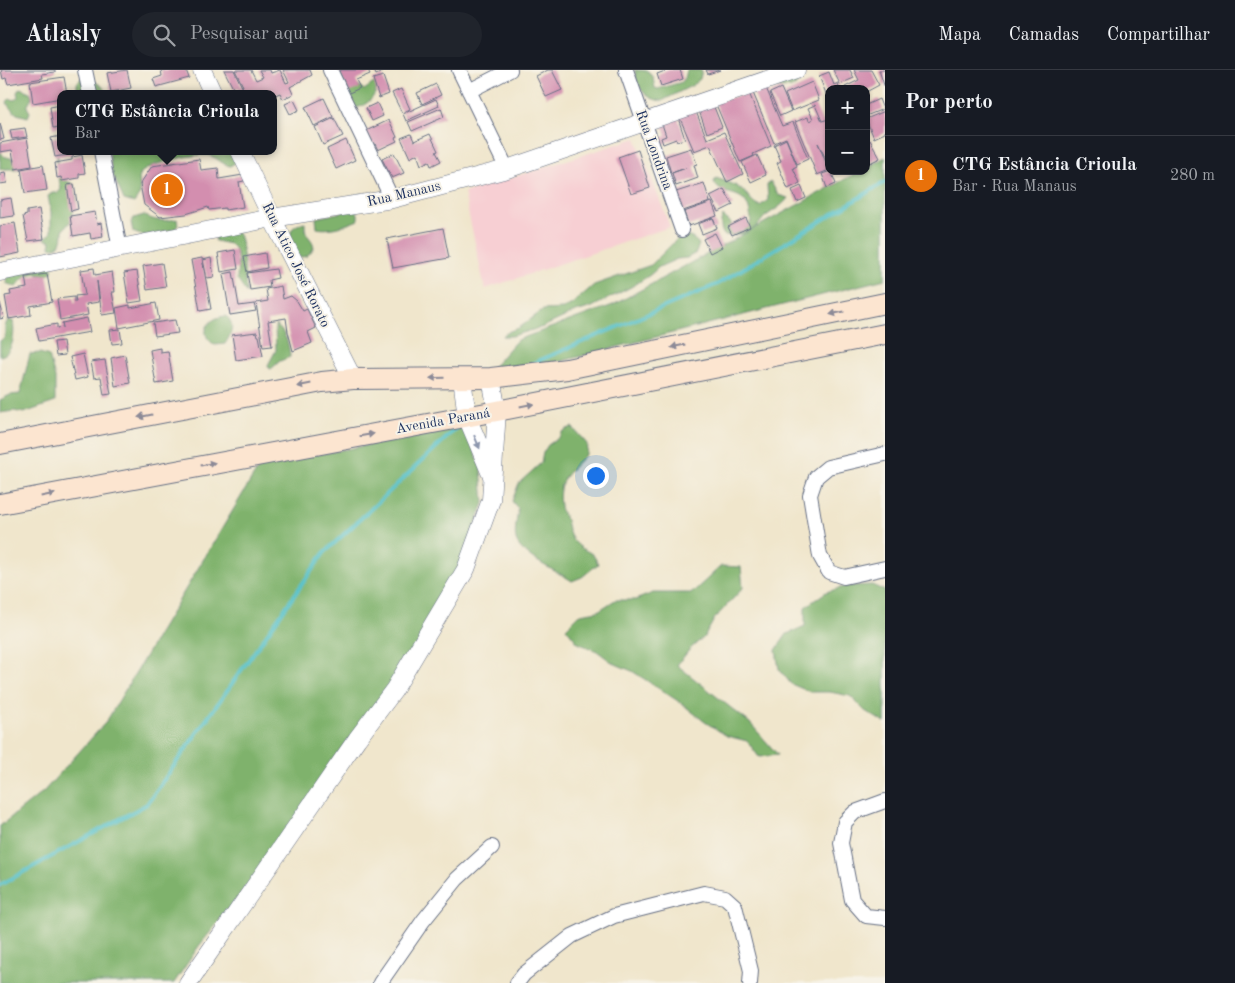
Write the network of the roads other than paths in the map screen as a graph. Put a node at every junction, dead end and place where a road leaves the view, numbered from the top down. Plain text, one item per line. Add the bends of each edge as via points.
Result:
1 (85, 70) edge
2 (202, 70) edge
3 (330, 70) edge
4 (459, 70) edge
5 (510, 70) edge
6 (626, 70) edge
7 (796, 70) edge
8 (89, 90) edge
9 (211, 90) edge
10 (469, 91) junction
11 (643, 123) junction
12 (102, 155) edge
13 (242, 155) edge
14 (507, 169) junction
15 (392, 198) junction
16 (272, 218) junction
17 (682, 230) dead end
18 (120, 249) junction
19 (0, 272) edge
20 (885, 303) edge
21 (885, 334) edge
22 (497, 377) junction
23 (462, 378) junction
24 (353, 379) junction
25 (497, 411) junction
26 (467, 417) junction
27 (0, 444) edge
28 (885, 454) edge
29 (493, 479) junction
30 (0, 504) edge
31 (885, 568) edge
32 (885, 801) edge
33 (492, 846) dead end
34 (885, 918) edge
35 (188, 983) edge
36 (380, 983) edge
37 (517, 983) edge
38 (750, 983) edge

1 - 8 street
2 - 9 street
3 - 15 street
4 - 10 street
5 - 10 street
6 - 11 street, Rua Londrina
7 - 11 street, Rua Manaus
10 - 14 street
11 - 14 street, Rua Manaus
11 - 17 street, Rua Londrina
12 - 18 street
13 - 16 street, Rua Atico José Rorato
14 - 15 street, Rua Manaus
15 - 16 street, Rua Manaus
16 - 18 street, Rua Manaus
16 - 24 street, Rua Atico José Rorato
18 - 19 street, Rua Manaus
20 -> 22 main road via 567,369
25 -> 21 main road, Avenida Paraná
22 - 23 main road
22 - 25 street
23 -> 24 main road
23 - 26 street
24 -> 27 main road via 322,382
25 - 26 main road, Avenida Paraná
25 - 29 street
26 -> 29 street
30 -> 26 main road, Avenida Paraná
28 - 31 street via 828,467 816,477 810,495 820,556 829,572 844,577
29 - 35 street via 486,518 466,569 398,682
32 - 34 street via 855,812 845,822 841,843 852,900 866,916
33 - 36 street via 445,893
37 - 38 street via 572,936 614,916 704,893 725,897 735,906 751,971

